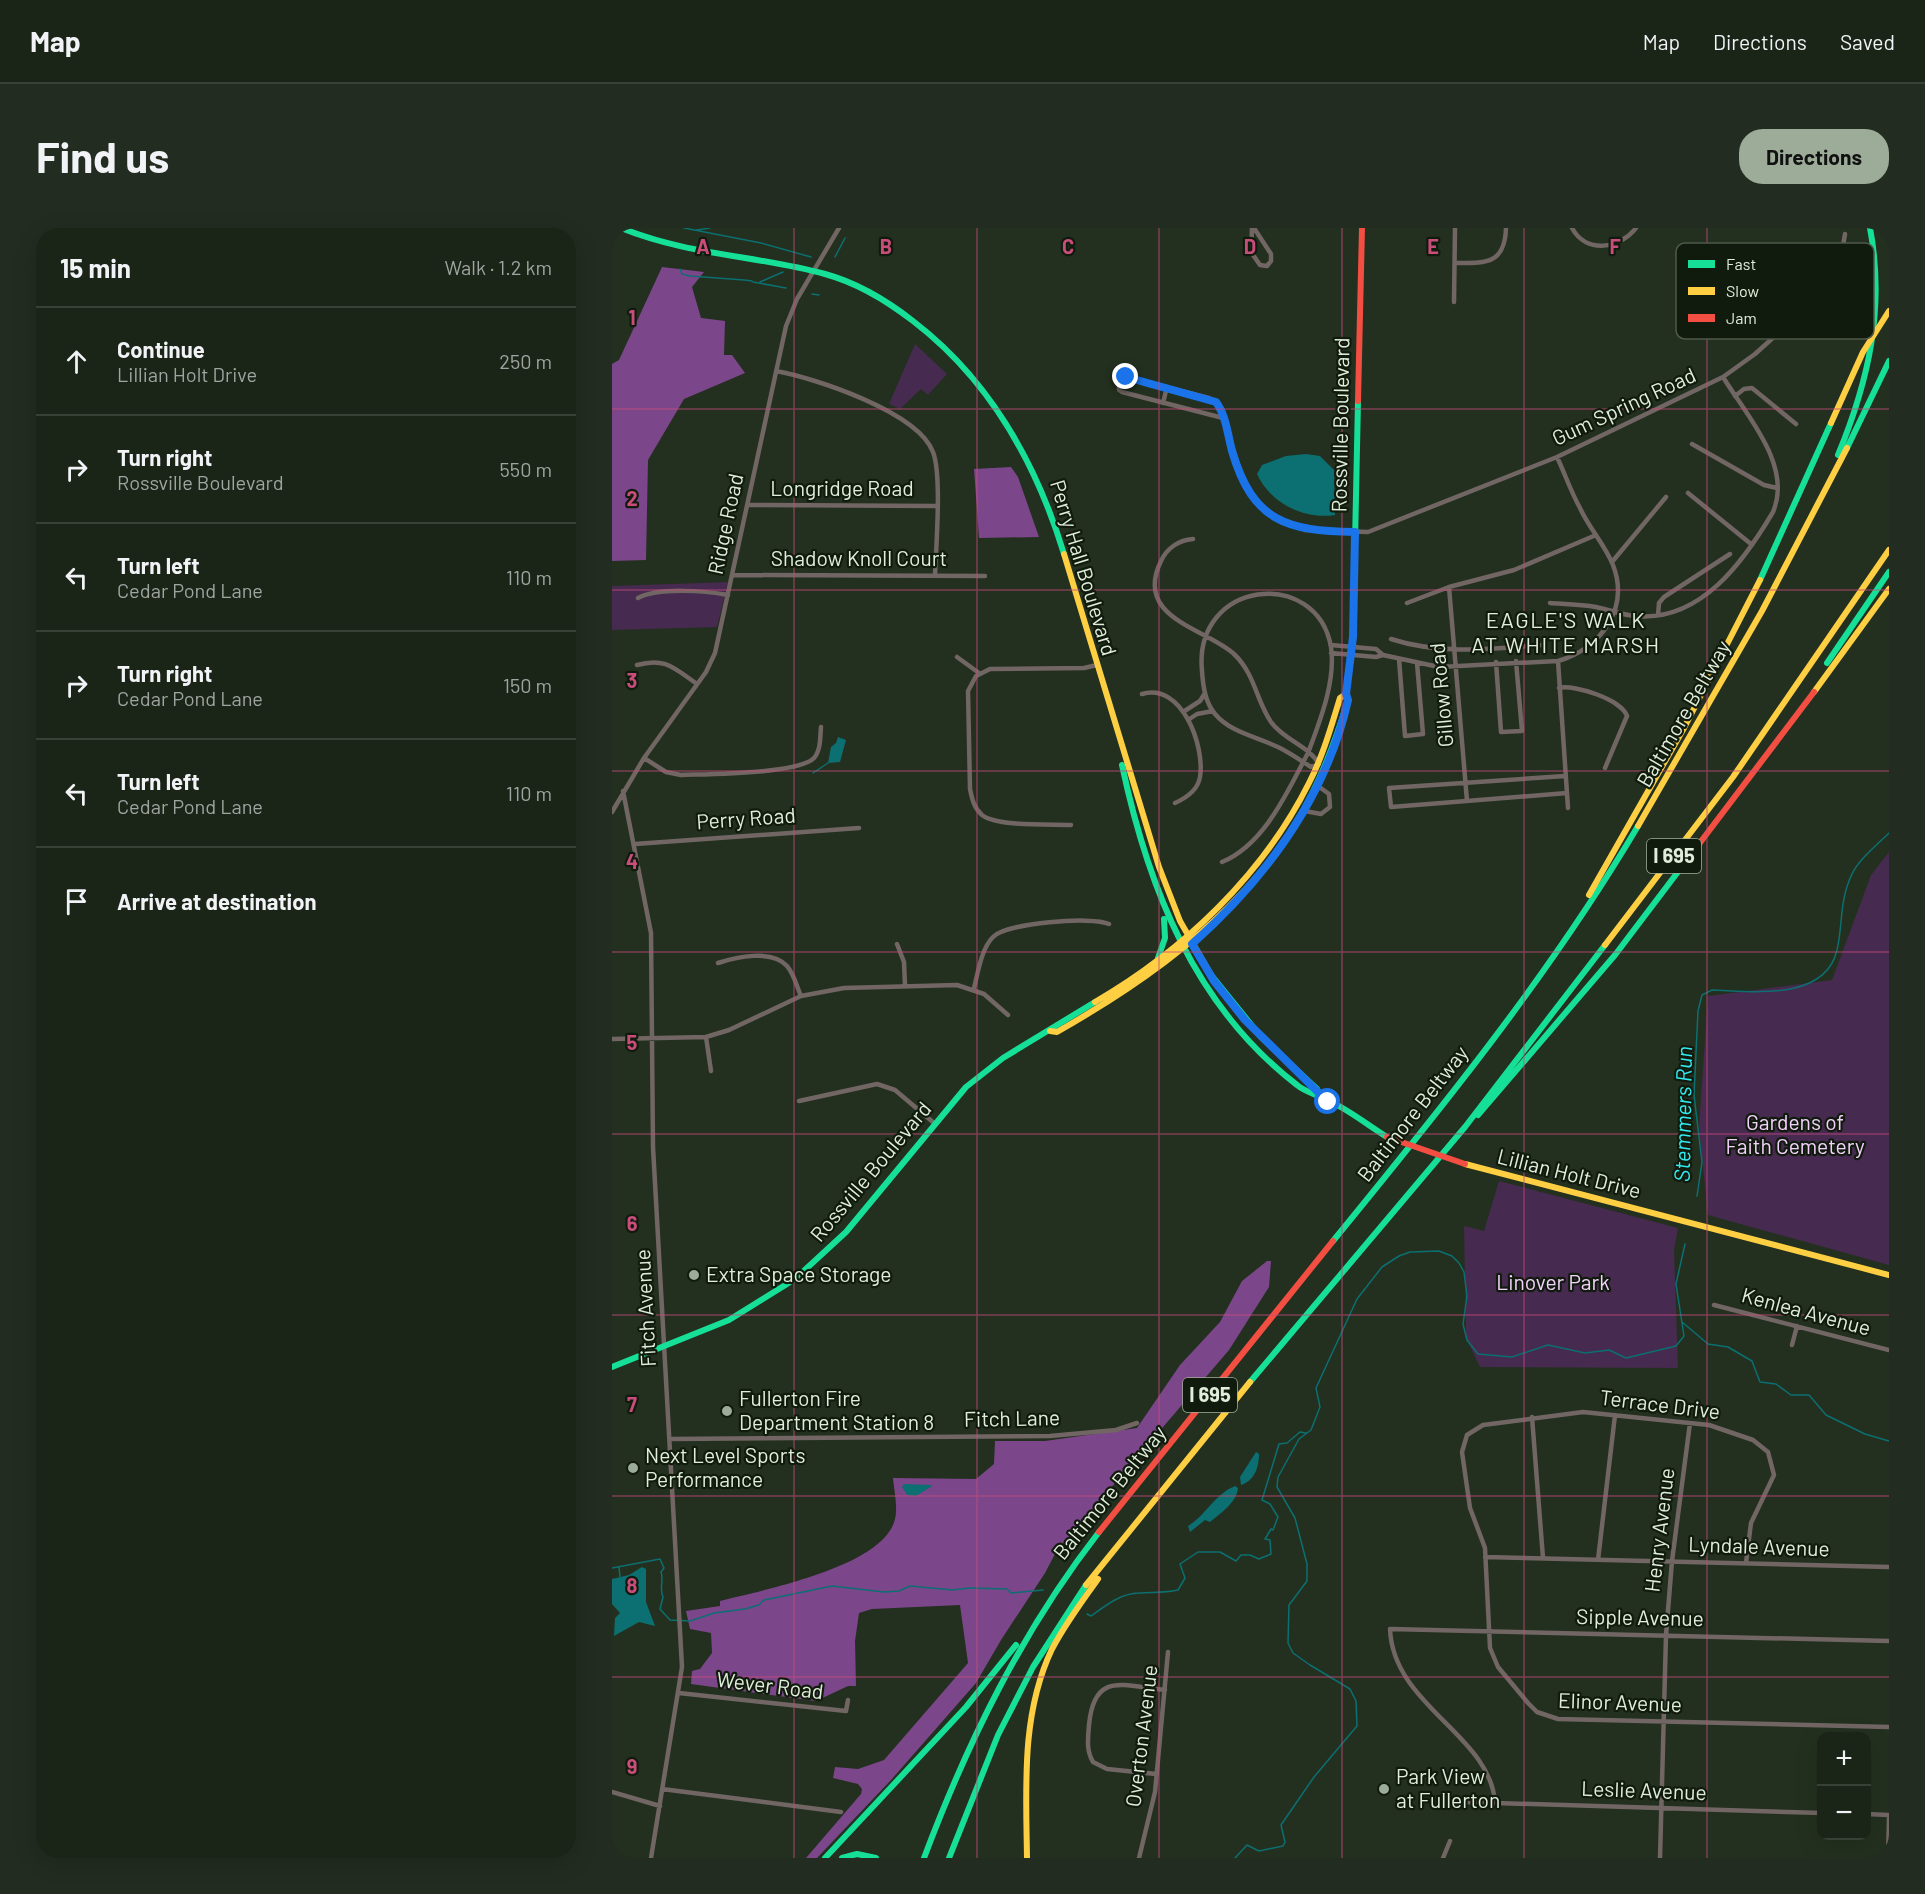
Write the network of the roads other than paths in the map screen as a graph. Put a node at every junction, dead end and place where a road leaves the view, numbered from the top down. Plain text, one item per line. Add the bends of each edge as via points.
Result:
1 (621, 228) edge
2 (839, 228) edge
3 (1253, 228) edge
4 (1362, 228) edge
5 (1455, 228) edge
6 (1506, 228) edge
7 (1572, 228) edge
8 (1636, 228) edge
9 (1869, 228) edge
10 (1845, 234) dead end
11 (1843, 243) edge
12 (1873, 243) edge
13 (1874, 246) edge
14 (1455, 263) junction
15 (814, 269) junction
16 (1454, 302) dead end
17 (1889, 311) edge
18 (1874, 335) edge
19 (1771, 339) edge
20 (1871, 339) edge
21 (1889, 361) edge
22 (776, 371) junction
23 (1723, 376) junction
24 (1167, 387) junction
25 (1735, 396) junction
26 (1163, 403) junction
27 (1223, 418) junction
28 (1796, 424) dead end
29 (1692, 444) dead end
30 (1557, 457) junction
31 (1777, 488) junction
32 (1688, 493) dead end
33 (1666, 496) dead end
34 (747, 506) junction
35 (936, 507) junction
36 (1355, 532) junction
37 (1596, 535) junction
38 (1193, 539) dead end
39 (1752, 544) junction
40 (1889, 550) edge
41 (1730, 554) dead end
42 (1612, 562) junction
43 (1889, 573) edge
44 (732, 575) junction
45 (935, 576) junction
46 (985, 576) dead end
47 (1449, 587) junction
48 (1889, 589) edge
49 (728, 595) junction
50 (639, 598) dead end
51 (1407, 603) dead end
52 (1550, 603) dead end
53 (1614, 612) junction
54 (1658, 615) junction
55 (1204, 637) junction
56 (1391, 639) dead end
57 (1330, 645) junction
58 (1541, 645) dead end
59 (1352, 647) junction
60 (1455, 650) junction
61 (1740, 651) junction
62 (1331, 653) junction
63 (1351, 655) junction
64 (1383, 655) junction
65 (957, 657) dead end
66 (1399, 659) junction
67 (1558, 661) junction
68 (1496, 662) junction
69 (1516, 662) junction
70 (1417, 663) junction
71 (637, 665) dead end
72 (1097, 665) junction
73 (1457, 666) junction
74 (979, 673) junction
75 (697, 684) junction
76 (1559, 688) junction
77 (1205, 693) junction
78 (1142, 694) dead end
79 (1346, 694) junction
80 (1214, 711) junction
81 (1184, 712) junction
82 (1188, 720) junction
83 (821, 727) dead end
84 (1782, 734) junction
85 (1287, 738) junction
86 (1119, 747) junction
87 (1280, 748) junction
88 (1308, 753) junction
89 (644, 758) junction
90 (1303, 762) junction
91 (1319, 764) junction
92 (1605, 768) dead end
93 (1565, 776) junction
94 (1465, 782) junction
95 (1318, 786) junction
96 (623, 791) junction
97 (1567, 793) junction
98 (1467, 801) junction
99 (1175, 803) dead end
100 (1568, 808) dead end
101 (1305, 811) junction
102 (612, 812) edge
103 (1071, 825) dead end
104 (859, 828) dead end
105 (635, 844) junction
106 (1222, 862) dead end
107 (1162, 909) junction
108 (1580, 913) junction
109 (1109, 924) dead end
110 (1187, 936) junction
111 (897, 944) dead end
112 (1179, 944) junction
113 (1192, 944) junction
114 (1183, 951) junction
115 (1157, 960) junction
116 (718, 963) dead end
117 (905, 986) junction
118 (974, 988) junction
119 (801, 996) junction
120 (1008, 1015) dead end
121 (1050, 1031) junction
122 (1256, 1033) junction
123 (705, 1037) junction
124 (652, 1038) junction
125 (612, 1039) edge
126 (1249, 1041) junction
127 (711, 1071) dead end
128 (1321, 1097) junction
129 (799, 1101) dead end
130 (934, 1123) junction
131 (1465, 1127) junction
132 (1889, 1275) edge
133 (1714, 1305) dead end
134 (1797, 1326) junction
135 (664, 1345) junction
136 (1792, 1345) dead end
137 (1889, 1350) edge
138 (612, 1367) edge
139 (1615, 1415) junction
140 (1532, 1417) junction
141 (1690, 1423) junction
142 (1137, 1424) dead end
143 (670, 1439) junction
144 (1163, 1487) junction
145 (1485, 1557) junction
146 (1543, 1558) junction
147 (1598, 1560) junction
148 (1672, 1562) junction
149 (1746, 1563) junction
150 (1889, 1567) edge
151 (1033, 1624) junction
152 (1490, 1631) junction
153 (1666, 1635) junction
154 (1889, 1641) edge
155 (1168, 1652) dead end
156 (1165, 1690) junction
157 (679, 1692) junction
158 (848, 1700) dead end
159 (1664, 1722) junction
160 (1889, 1727) edge
161 (1156, 1774) junction
162 (662, 1789) junction
163 (612, 1792) edge
164 (1465, 1802) dead end
165 (1495, 1803) junction
166 (660, 1806) junction
167 (1661, 1809) junction
168 (841, 1812) dead end
169 (1817, 1813) edge
170 (1871, 1815) edge
171 (1889, 1817) edge
172 (1450, 1841) dead end
173 (651, 1858) edge
174 (825, 1858) edge
175 (842, 1858) edge
176 (876, 1858) edge
177 (924, 1858) edge
178 (949, 1858) edge
179 (1027, 1858) edge
180 (1139, 1858) edge
181 (1443, 1858) edge
182 (1660, 1858) edge
183 (1888, 1858) edge

1 - 15 main road, Perry Hall Boulevard via 678,248
2 - 15 street, Ridge Road
3 - 3 street via 1251,252 1260,265 1267,266 1271,254
4 - 36 main road, Rossville Boulevard
5 - 14 street
6 - 14 street via 1504,248 1497,257 1484,262
7 - 8 street via 1581,240 1598,247 1626,239
9 - 12 main road
10 - 11 street, Gum Spring Road
13 - 61 main road via 1881,271 1883,308 1868,380 1837,457
14 - 16 street
15 - 22 street, Ridge Road via 789,318
15 - 72 main road, Perry Hall Boulevard via 865,288 910,318 963,366 1006,420 1049,504
17 - 18 main road, bridge
19 - 23 street, Gum Spring Road
20 - 108 main road, bridge via 1726,649
21 - 61 main road, Baltimore Beltway / I 695 via 1825,494
22 - 34 street, Ridge Road
22 - 35 street via 809,379 898,415 925,439 934,454
23 - 25 street
23 - 30 street, Gum Spring Road
24 - 26 street
24 - 26 street via 1126,377 1119,381 1122,392
24 - 27 street via 1213,400
25 - 28 street via 1752,388
25 - 31 street via 1771,456
26 - 27 street
27 - 36 street, Gum Spring Road via 1244,483 1262,508 1305,530
29 - 31 street via 1764,485
30 - 36 street, Gum Spring Road via 1407,518 1368,532
30 - 37 street
31 - 39 street via 1773,512
32 - 39 street
33 - 42 street
34 - 35 street, Longridge Road
34 - 44 street, Ridge Road
35 - 45 street
36 - 59 main road, Rossville Boulevard
37 - 42 street
37 - 47 street via 1514,570
38 - 55 street via 1178,542 1163,557 1156,588 1169,615
39 - 54 street via 1712,591 1680,609
40 - 131 main road, Baltimore Beltway / I 695 via 1739,769
41 - 54 street via 1664,597
42 - 53 street via 1618,585
43 - 84 main road
44 - 45 street, Shadow Knoll Court
44 - 49 street, Ridge Road
45 - 46 street, Shadow Knoll Court
47 - 51 street
47 - 60 street, Gillow Road
48 - 84 main road
49 - 50 street via 708,591 648,594
49 - 75 street, Ridge Road via 715,653
52 - 53 street via 1586,605
53 - 54 street
53 - 67 street via 1593,644
55 - 57 street via 1221,611 1244,597 1267,592 1300,603 1314,614
55 - 77 street via 1201,667
55 - 85 street via 1233,654 1252,676 1272,723
56 - 60 street via 1416,647
57 - 59 street
57 - 62 street
58 - 60 street
59 - 63 main road, Rossville Boulevard
59 - 64 street via 1376,649
60 - 73 street, Gillow Road
61 - 108 main road, Baltimore Beltway / I 695 via 1634,832
62 - 63 street
62 - 88 street via 1327,691
63 - 64 street
63 - 79 main road, Rossville Boulevard
64 - 66 street
65 - 74 street
66 - 70 street
66 - 70 street via 1405,736 1423,734
67 - 69 street
67 - 76 street
68 - 69 street
68 - 69 street via 1501,732 1522,731
68 - 73 street
70 - 73 street
71 - 75 street via 663,662
72 - 74 street via 995,668
72 - 86 main road, Perry Hall Boulevard
73 - 94 street, Gillow Road
74 - 103 street via 970,685 968,698 969,782 976,808 984,817 998,821
75 - 89 street, Ridge Road
76 - 92 street via 1579,688 1623,707 1627,716
76 - 93 street
77 - 80 street
77 - 81 street
78 - 81 street via 1158,692 1171,696
79 - 91 main road, Rossville Boulevard via 1340,698
79 - 95 main road, Rossville Boulevard via 1340,733
80 - 82 street
80 - 87 street via 1238,731
81 - 82 street
82 - 99 street via 1200,760 1200,779 1186,798
83 - 89 street via 817,753 795,768 681,775 660,769
84 - 131 main road via 1615,955
85 - 87 street
85 - 88 street
86 - 107 main road, Perry Hall Boulevard via 1135,828
86 - 110 main road, Perry Hall Boulevard via 1161,879
87 - 90 street
88 - 90 street
88 - 91 street
89 - 96 street, Ridge Road
90 - 91 street via 1311,767
90 - 106 street via 1286,795 1260,831 1237,856
91 - 110 main road, Rossville Boulevard via 1294,812 1263,857
93 - 94 street
93 - 97 street
94 - 98 street, Gillow Road
94 - 98 street via 1389,788 1391,807
95 - 101 main road, Rossville Boulevard
95 - 101 street via 1329,794 1330,807 1321,814
96 - 102 street, Ridge Road
96 - 105 street, Fitch Avenue
97 - 98 street
97 - 100 street
101 - 113 main road, Rossville Boulevard via 1243,894
104 - 105 street, Perry Road
105 - 124 street, Fitch Avenue via 651,933
107 - 112 main road, Perry Hall Boulevard
107 - 115 main road via 1165,938
108 - 151 main road, Baltimore Beltway / I 695 via 1461,1081 1093,1539
109 - 118 street via 1091,920 1002,930 987,945
110 - 112 main road, Rossville Boulevard
110 - 113 main road, Perry Hall Boulevard
111 - 117 street via 904,962
112 - 114 main road, Perry Hall Boulevard
112 - 115 main road, Rossville Boulevard
113 - 114 main road, Rossville Boulevard
113 - 122 main road, Lillian Holt Drive via 1222,992
114 - 121 main road, Rossville Boulevard via 1109,1003 1057,1032
114 - 126 main road, Lillian Holt Drive via 1209,992
115 - 121 main road, Rossville Boulevard
116 - 119 street via 736,958 775,958 788,967
117 - 118 street via 945,984
117 - 119 street via 844,988
118 - 120 street
119 - 123 street
121 - 130 main road, Rossville Boulevard via 980,1074
122 - 126 main road
122 - 128 main road, Lillian Holt Drive
123 - 124 street
123 - 127 street
124 - 125 street
124 - 135 street, Fitch Avenue via 653,1148
126 - 128 main road, Lillian Holt Drive via 1301,1088
128 - 132 main road, Lillian Holt Drive, bridge via 1388,1137 1465,1164
129 - 130 street via 877,1084 895,1090
130 - 135 main road, Rossville Boulevard via 846,1232 809,1268 741,1314
131 - 144 main road, Baltimore Beltway / I 695
133 - 134 street, Kenlea Avenue
134 - 136 street
134 - 137 street, Kenlea Avenue
135 - 138 main road, Rossville Boulevard
135 - 143 street, Fitch Avenue
139 - 140 street, Terrace Drive via 1583,1412
139 - 141 street, Terrace Drive
139 - 147 street
140 - 145 street, Elinor Avenue via 1483,1425 1470,1432 1463,1444 1470,1508
140 - 146 street
141 - 148 street, Henry Avenue
141 - 149 street, Terrace Drive via 1742,1434 1760,1443 1771,1458 1774,1475 1751,1523
142 - 143 street, Fitch Lane via 1116,1430 1050,1436
143 - 157 street, Fitch Avenue via 681,1618
144 - 178 main road, Baltimore Beltway / I 695 via 1085,1587 1033,1667 998,1735
144 - 179 main road via 1066,1625 1038,1683 1028,1737
145 - 146 street, Lyndale Avenue
145 - 152 street, Elinor Avenue
146 - 147 street, Lyndale Avenue
147 - 148 street, Lyndale Avenue
148 - 149 street, Lyndale Avenue
148 - 153 street, Henry Avenue
149 - 150 street, Lyndale Avenue
151 - 174 main road via 966,1707
151 - 177 main road, Baltimore Beltway / I 695 via 978,1727
152 - 153 street, Sipple Avenue
152 - 159 street, Elinor Avenue via 1490,1648 1498,1668 1537,1712 1558,1719
152 - 165 street, Sipple Avenue via 1390,1629 1400,1671 1490,1776
153 - 154 street, Sipple Avenue
153 - 159 street, Henry Avenue
155 - 156 street, Overton Avenue
156 - 161 street, Overton Avenue
156 - 161 street via 1109,1686 1091,1704 1088,1741 1093,1761 1107,1769
157 - 158 street, Wever Road via 835,1711 846,1711
157 - 162 street, Fitch Avenue
159 - 160 street, Elinor Avenue
159 - 167 street, Henry Avenue
161 - 180 street, Overton Avenue
162 - 166 street, Fitch Avenue
162 - 168 street
163 - 166 street
164 - 165 street, Leslie Avenue
165 - 167 street, Leslie Avenue
166 - 173 street, Fitch Avenue
167 - 169 street, Leslie Avenue
167 - 182 street, Henry Avenue
170 - 171 street
171 - 183 street
172 - 181 street
175 - 176 main road via 857,1854

